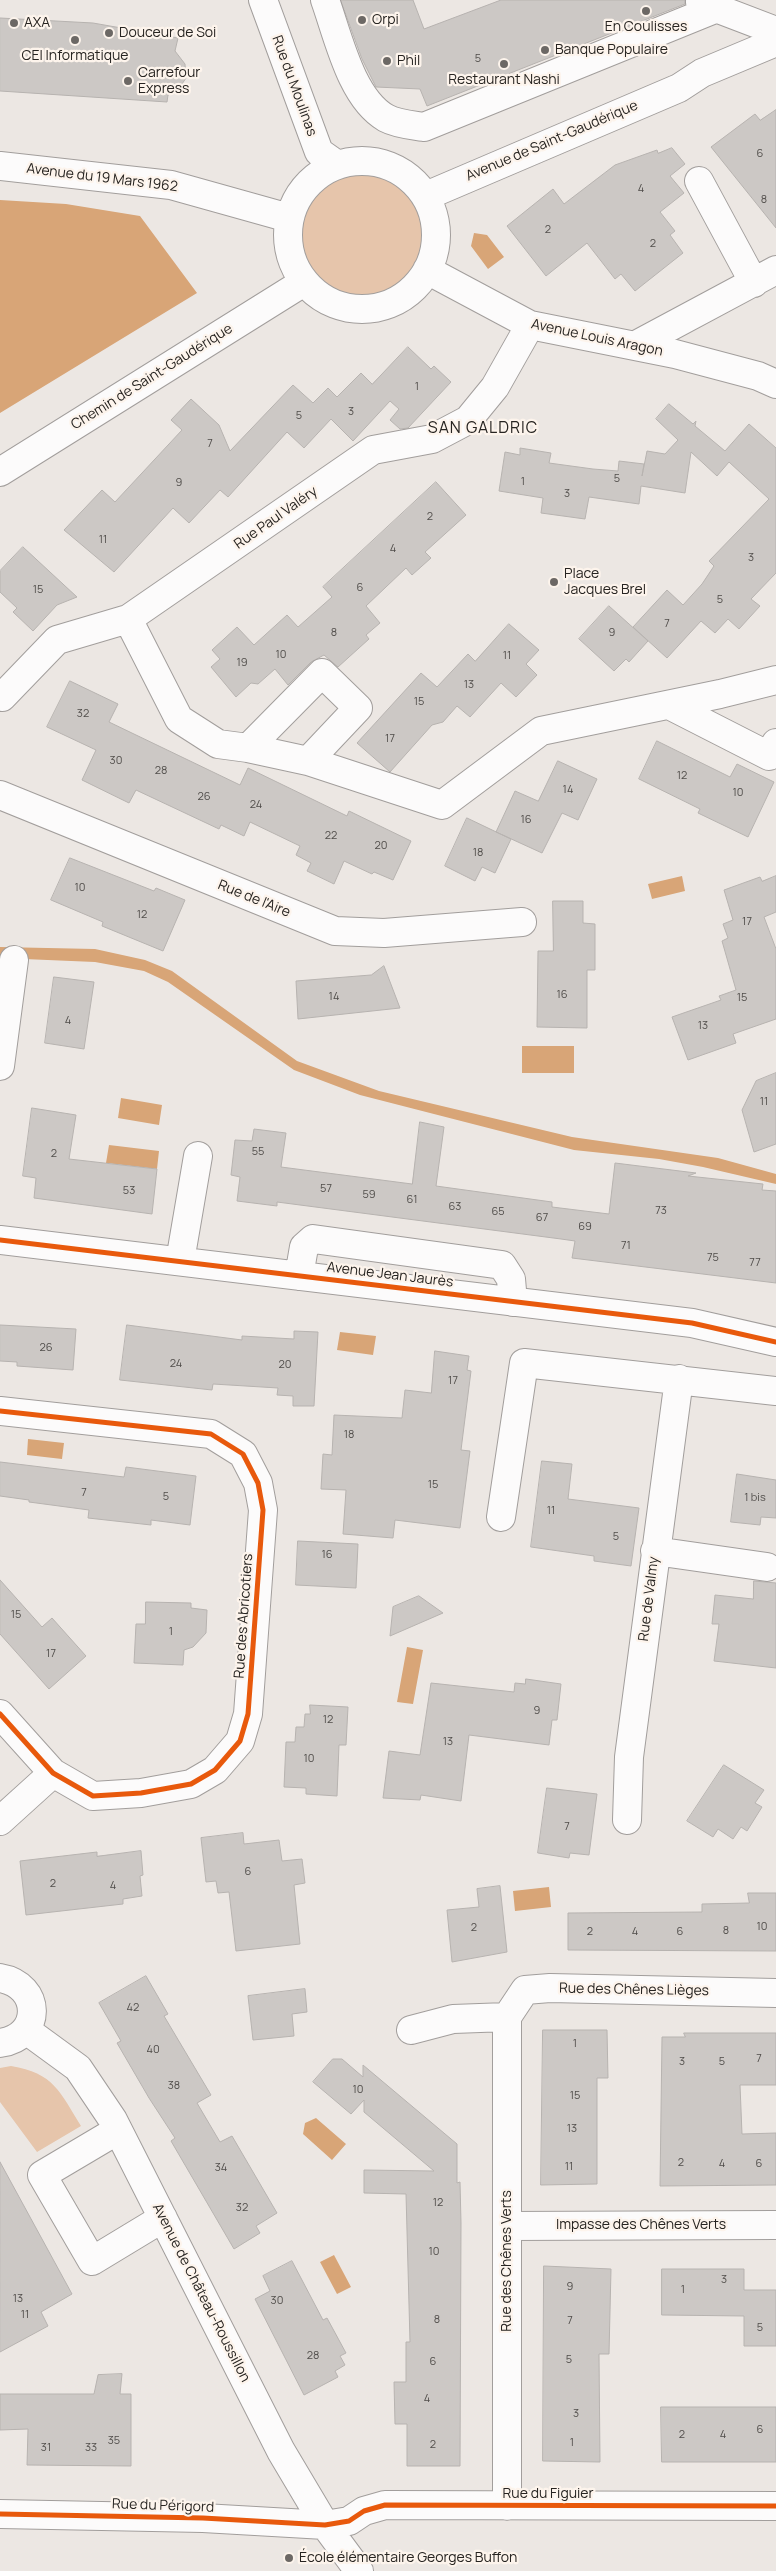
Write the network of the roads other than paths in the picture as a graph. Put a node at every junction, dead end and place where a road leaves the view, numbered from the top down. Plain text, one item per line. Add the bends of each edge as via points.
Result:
1 (263, 0) edge
2 (325, 0) edge
3 (706, 4) edge
4 (776, 31) edge
5 (776, 42) edge
6 (776, 60) edge
7 (679, 88) junction
8 (336, 164) junction
9 (0, 166) edge
10 (699, 181) dead end
11 (426, 196) junction
12 (289, 218) junction
13 (427, 270) junction
14 (765, 276) edge
15 (304, 282) junction
16 (530, 325) junction
17 (636, 346) junction
18 (776, 384) edge
19 (0, 472) edge
20 (128, 619) junction
21 (776, 680) edge
22 (2, 697) dead end
23 (669, 705) junction
24 (776, 743) edge
25 (248, 748) junction
26 (308, 761) junction
27 (0, 795) edge
28 (522, 922) dead end
29 (14, 960) dead end
30 (0, 1066) edge
31 (198, 1156) dead end
32 (0, 1240) edge
33 (180, 1261) junction
34 (299, 1276) junction
35 (513, 1302) junction
36 (776, 1342) edge
37 (680, 1379) junction
38 (776, 1391) edge
39 (0, 1411) edge
40 (502, 1517) dead end
41 (655, 1552) junction
42 (767, 1567) dead end
43 (0, 1714) edge
44 (52, 1773) junction
45 (627, 1820) dead end
46 (0, 1821) edge
47 (0, 1978) edge
48 (776, 1993) edge
49 (507, 2017) junction
50 (26, 2030) junction
51 (411, 2030) dead end
52 (0, 2043) edge
53 (118, 2130) junction
54 (163, 2218) junction
55 (776, 2225) edge
56 (507, 2226) junction
57 (507, 2506) junction
58 (776, 2506) edge
59 (0, 2514) edge
60 (325, 2525) junction
61 (359, 2571) edge

1 - 8 street, Rue du Moulinas via 319,152
2 - 3 street via 356,84 367,101 386,118 424,127
3 - 4 street
5 - 7 street, Avenue de Saint-Gaudérique via 702,73
6 - 7 street, Avenue de Saint-Gaudérique via 705,87
7 - 11 street, Avenue de Saint-Gaudérique
8 - 11 street via 375,161 401,171
8 - 12 street via 306,185 295,200
9 - 12 street, Avenue du 19 Mars 1962 via 172,185
10 - 14 street
11 - 13 street via 435,220 436,246
12 - 15 street via 287,241 292,263
13 - 15 street via 412,290 390,303 359,310 338,306 319,297
13 - 16 street, Avenue Louis Aragon
14 - 17 street
15 - 19 street, Chemin de Saint-Gaudérique
16 - 17 street, Avenue Louis Aragon
16 - 20 street, Rue Paul Valéry via 495,387 468,420 432,438 373,450
17 - 18 street, Avenue Louis Aragon via 758,376
20 - 22 street, Rue Paul Valéry via 56,640
20 - 25 street via 179,719 218,744
21 - 23 street
23 - 24 street via 769,756
23 - 26 street via 542,731 442,805
25 - 26 street
25 - 26 street via 322,672 358,708
27 - 28 street, Rue de l'Aire via 335,931 384,933
29 - 30 street
31 - 33 street
32 - 33 street, Avenue Jean Jaurès
33 - 34 street, Avenue Jean Jaurès
34 - 35 street, Avenue Jean Jaurès
34 - 35 street via 304,1247 313,1239 502,1265 511,1279
35 - 36 street, Avenue Jean Jaurès via 692,1323
37 - 38 street
37 - 40 street via 524,1363
37 - 41 street, Rue de Valmy
39 - 44 street, Rue des Abricotiers via 211,1434 242,1454 258,1483 263,1510 248,1714 240,1741 215,1770 192,1784 141,1793 92,1796
41 - 42 street
41 - 45 street, Rue de Valmy via 629,1757
43 - 44 street, Rue des Abricotiers
44 - 46 street
47 - 50 street via 19,1984 31,2001 31,2021
48 - 49 street, Rue des Chênes Lièges via 525,1990
49 - 51 street via 453,2019
49 - 56 street, Rue des Chênes Verts
50 - 52 street via 19,2037
50 - 53 street, Avenue de Château-Roussillon via 78,2068
53 - 54 street, Avenue de Château-Roussillon
53 - 54 street via 42,2175 92,2261
54 - 60 street, Avenue de Château-Roussillon via 281,2451
55 - 56 street, Impasse des Chênes Verts
56 - 57 street, Rue des Chênes Verts
57 - 58 street, Rue du Figuier
57 - 60 street, Rue du Figuier via 386,2505 349,2521
59 - 60 street, Rue du Périgord via 203,2518
60 - 61 street, Avenue de Château-Roussillon

